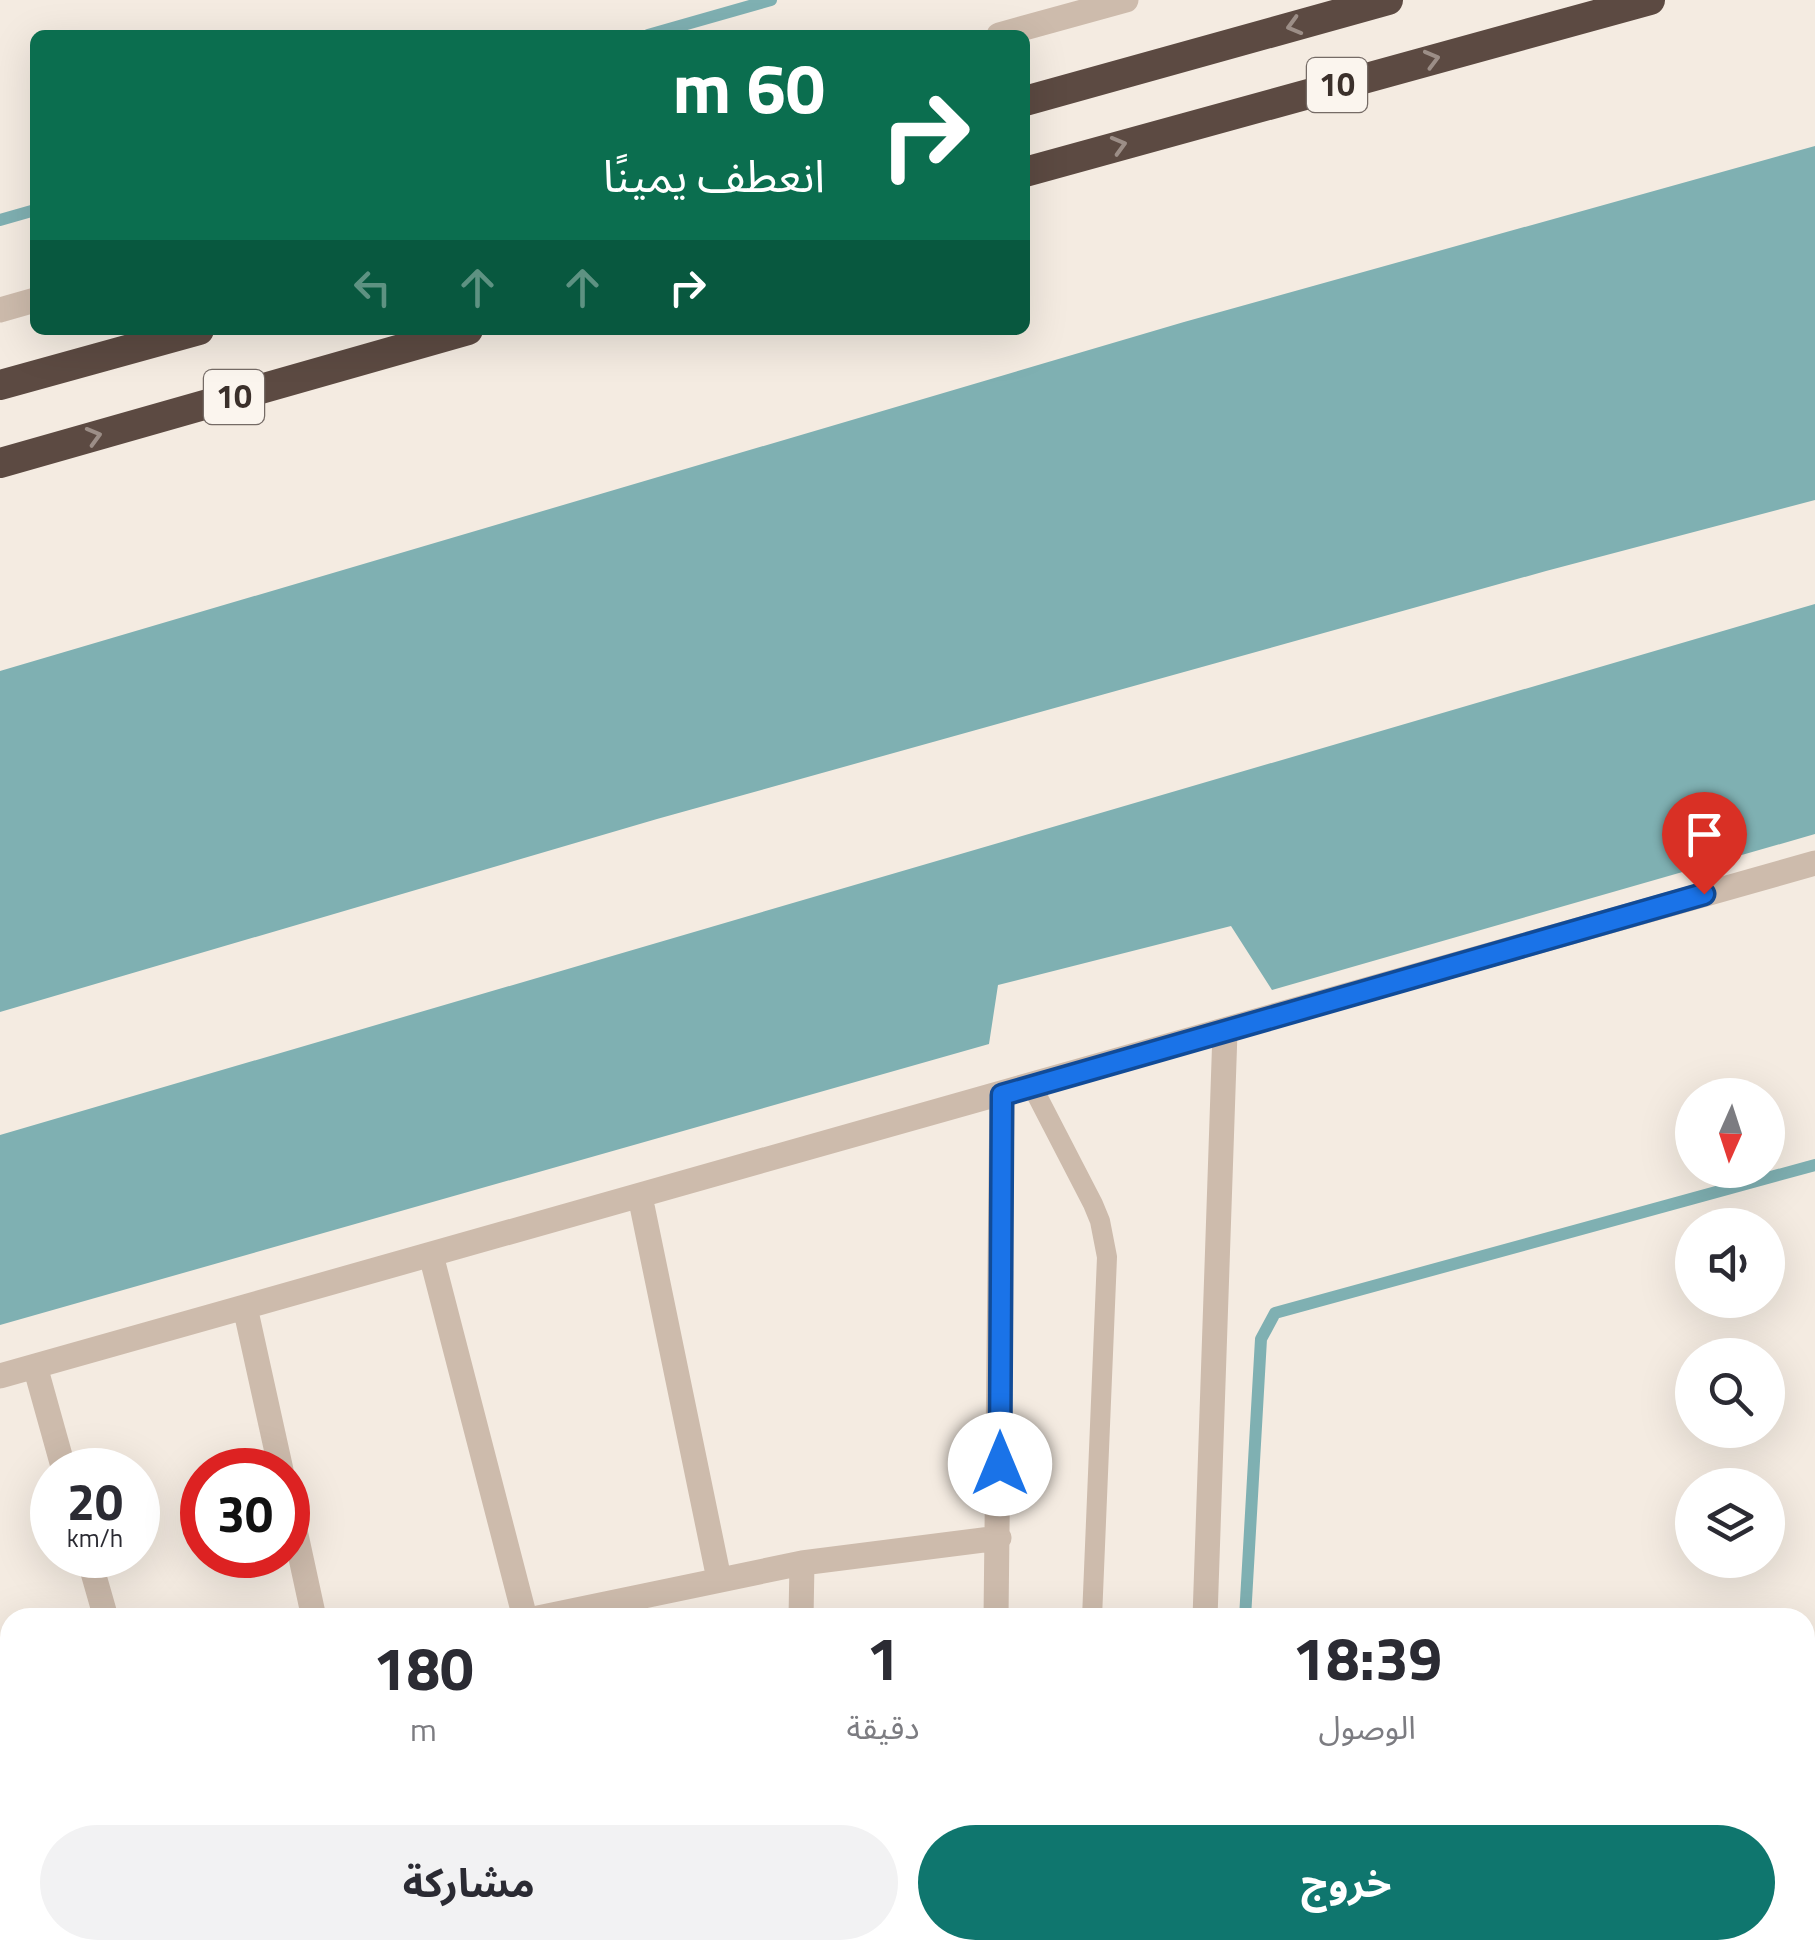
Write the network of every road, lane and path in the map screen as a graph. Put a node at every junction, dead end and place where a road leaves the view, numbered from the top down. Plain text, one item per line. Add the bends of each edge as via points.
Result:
1 (1126, 0) edge
2 (1388, 0) edge
3 (1650, 0) edge
4 (1017, 30) edge
5 (1030, 100) edge
6 (1030, 171) edge
7 (30, 301) edge
8 (0, 310) edge
9 (181, 335) edge
10 (450, 335) edge
11 (0, 385) edge
12 (0, 463) edge
13 (1815, 863) edge
14 (1225, 1032) junction
15 (1032, 1086) junction
16 (1002, 1095) junction
17 (640, 1196) junction
18 (431, 1255) junction
19 (245, 1307) junction
20 (34, 1366) junction
21 (0, 1376) edge
22 (58, 1448) edge
23 (276, 1448) edge
24 (999, 1538) junction
25 (802, 1563) junction
26 (95, 1578) edge
27 (305, 1578) edge
28 (719, 1579) junction
29 (103, 1608) edge
30 (312, 1608) edge
31 (522, 1608) edge
32 (584, 1608) edge
33 (802, 1608) edge
34 (996, 1608) edge
35 (1092, 1608) edge
36 (1205, 1608) edge

1 - 4 street
2 -> 5 highway, 10
6 -> 3 highway, 10
7 - 8 street
9 - 11 highway, 10
12 -> 10 highway, 10
13 - 14 street
14 - 15 street
14 - 36 street
15 - 16 street
15 - 35 lane via 1100,1221 1107,1258
16 - 17 street
16 - 24 street
17 - 18 street
17 - 28 street
18 - 19 street
18 - 31 street
19 - 20 street
19 - 23 street
20 - 21 street
20 - 22 street
24 - 25 street
24 - 34 street
25 - 28 street
25 - 33 street
26 - 29 street
27 - 30 street
28 - 32 street

